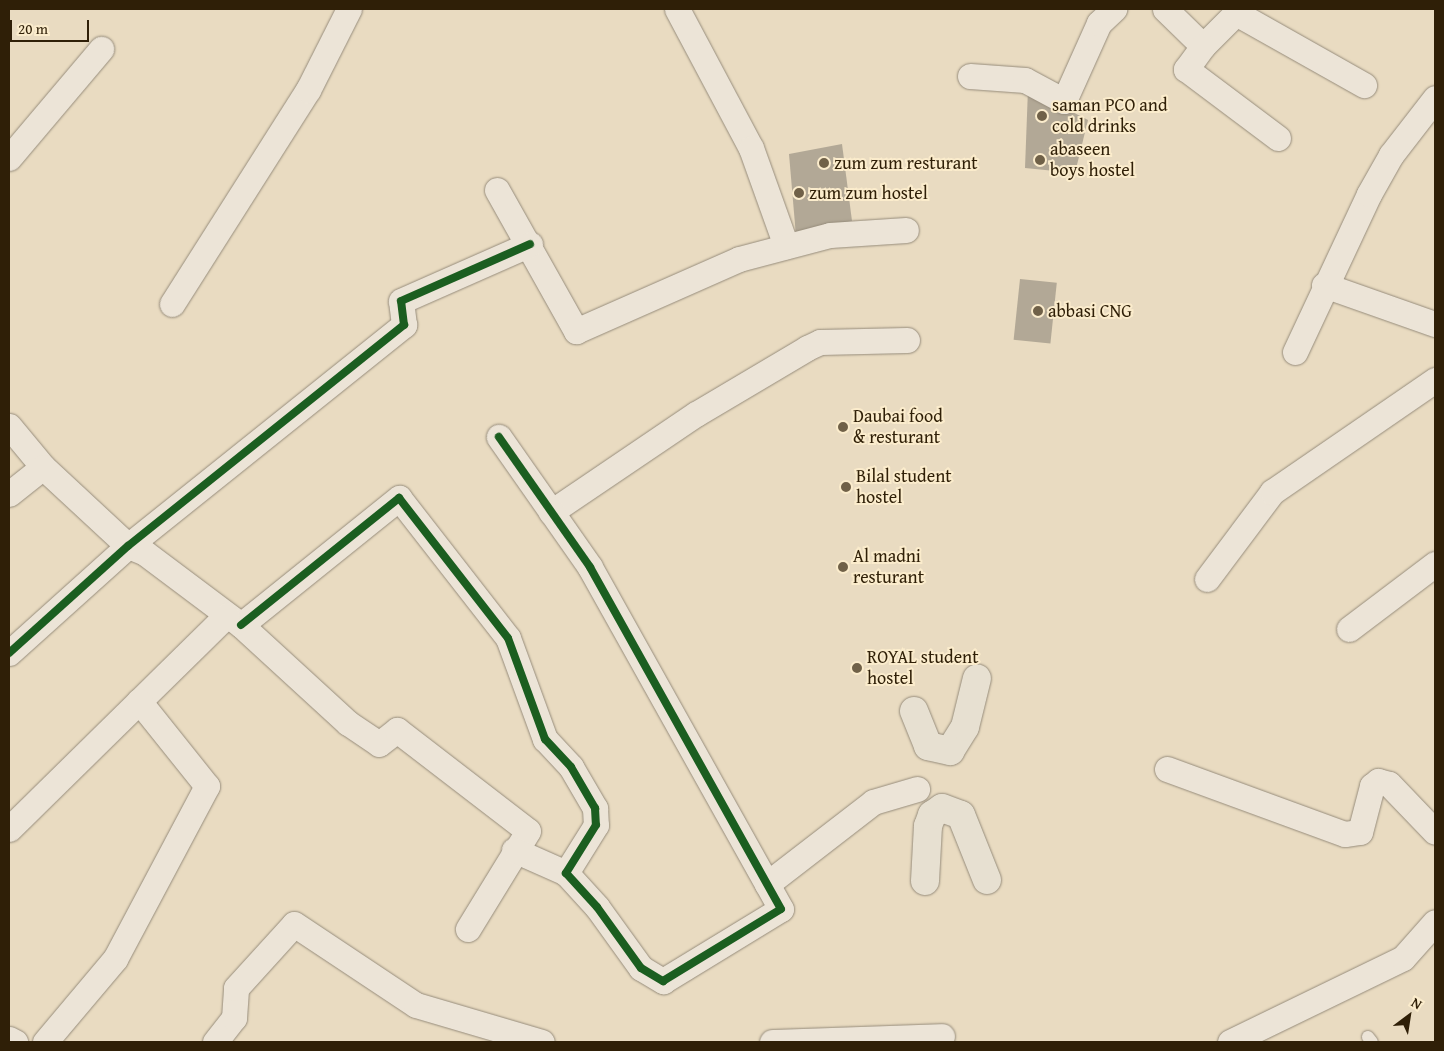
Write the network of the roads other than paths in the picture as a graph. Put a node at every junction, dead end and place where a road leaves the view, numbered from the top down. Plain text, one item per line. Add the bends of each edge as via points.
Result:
1 (349, 9) edge
2 (677, 9) edge
3 (1114, 9) edge
4 (1165, 9) edge
5 (1238, 11) edge
6 (1203, 46) junction
7 (101, 49) dead end
8 (970, 76) dead end
9 (1364, 85) dead end
10 (1435, 98) edge
11 (1278, 138) dead end
12 (10, 156) edge
13 (497, 190) dead end
14 (906, 230) dead end
15 (530, 244) junction
16 (786, 246) junction
17 (1324, 285) junction
18 (172, 304) dead end
19 (1435, 324) edge
20 (907, 340) dead end
21 (1295, 352) dead end
22 (1435, 380) edge
23 (9, 426) edge
24 (499, 437) dead end
25 (43, 467) junction
26 (9, 494) edge
27 (551, 512) junction
28 (128, 546) junction
29 (1435, 564) edge
30 (1207, 579) dead end
31 (234, 620) junction
32 (1349, 629) dead end
33 (9, 653) edge
34 (977, 678) dead end
35 (139, 701) junction
36 (914, 711) dead end
37 (1167, 770) dead end
38 (917, 789) dead end
39 (9, 829) edge
40 (1435, 832) edge
41 (514, 850) junction
42 (566, 873) junction
43 (987, 880) dead end
44 (925, 881) dead end
45 (766, 884) junction
46 (1435, 922) edge
47 (468, 929) dead end
48 (483, 1034) edge
49 (942, 1036) dead end
50 (9, 1039) edge
51 (15, 1042) edge
52 (45, 1042) edge
53 (215, 1042) edge
54 (542, 1042) edge
55 (772, 1042) edge
56 (1230, 1042) edge

1 - 18 street via 308,90
2 - 16 street via 751,148
3 - 8 street via 1099,23 1064,101 1024,80
4 - 6 street
5 - 6 street
5 - 9 street
6 - 11 street via 1186,69
7 - 12 street
10 - 17 street via 1391,155
13 - 15 street
14 - 16 street via 830,236
15 - 16 street via 576,331 740,259
15 - 28 street via 402,301 404,325
17 - 19 street
17 - 21 street
20 - 27 street via 820,342 807,348 696,414
22 - 30 street via 1272,492
23 - 25 street
24 - 27 street
25 - 26 street
25 - 28 street
27 - 45 street via 590,567
28 - 31 street via 145,553
28 - 33 street
29 - 32 street
31 - 35 street
31 - 41 street via 348,723 379,744 397,730 528,831
31 - 42 street via 399,498 508,638 545,739 571,767 595,808 596,825
34 - 36 main road via 966,727 950,751 928,746
35 - 39 street
35 - 52 street via 206,786 115,960
37 - 40 street via 1345,834 1360,832 1372,786 1378,780 1389,784
38 - 45 street via 873,802
41 - 42 street
41 - 47 street
42 - 45 street via 597,907 641,968 663,981 781,909
43 - 44 main road via 962,815 942,808 932,815 928,826
46 - 56 street via 1403,958
48 - 53 street via 416,1005 294,924 236,988 234,1018
48 - 54 street
49 - 55 street
50 - 51 street

